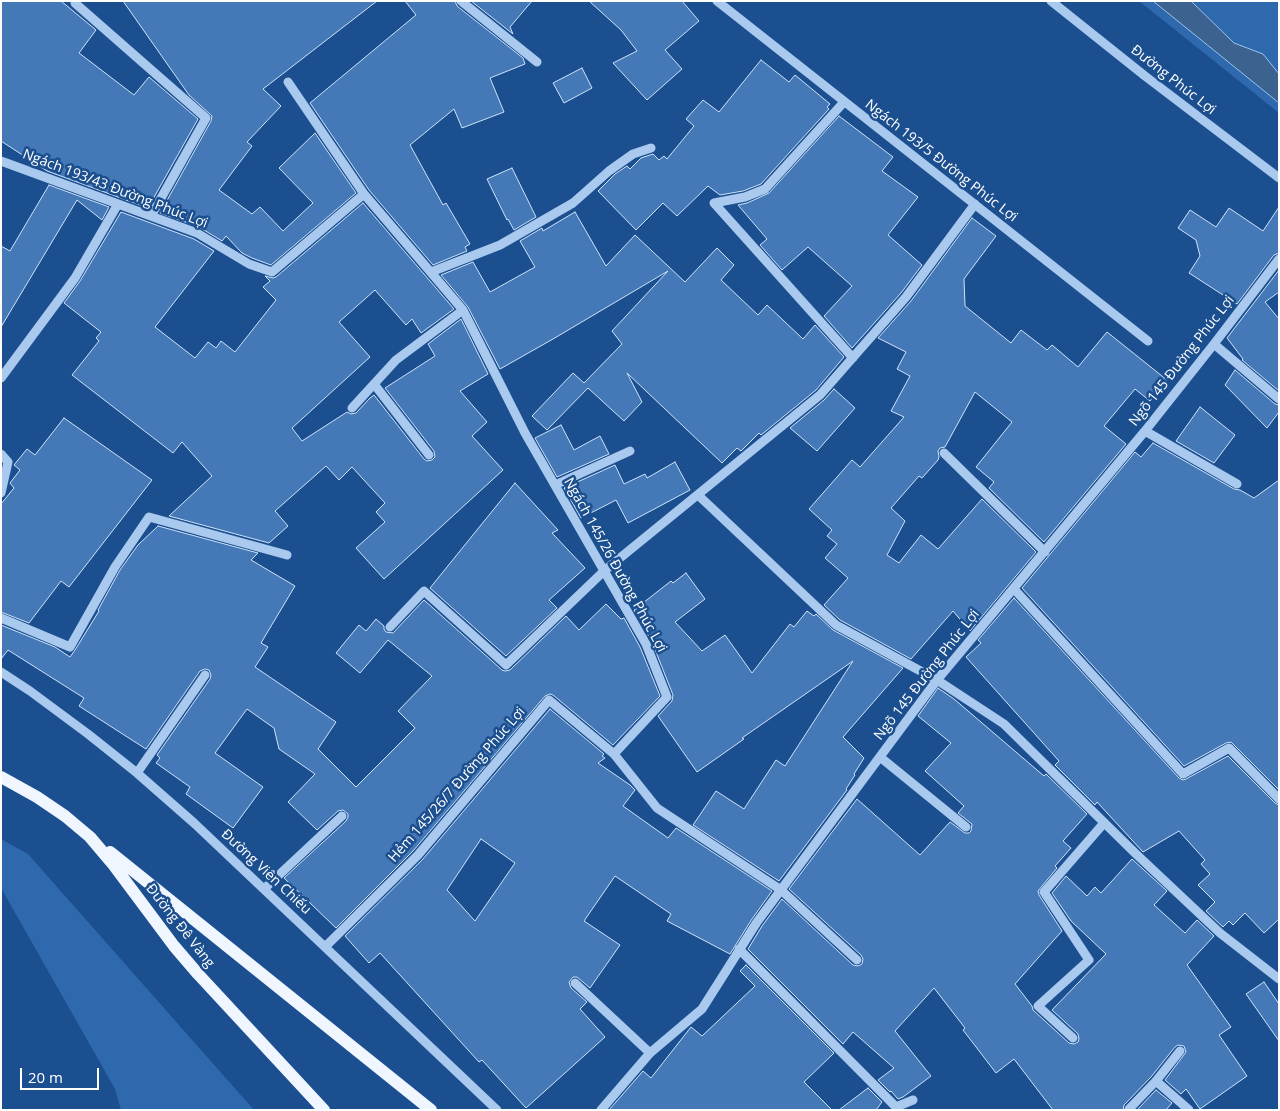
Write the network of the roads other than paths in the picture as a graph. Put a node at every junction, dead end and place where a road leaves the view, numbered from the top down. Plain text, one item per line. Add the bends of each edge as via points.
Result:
1 (461, 1) edge
2 (717, 1) edge
3 (1051, 1) edge
4 (76, 3) dead end
5 (537, 62) dead end
6 (288, 82) dead end
7 (844, 102) junction
8 (651, 148) dead end
9 (1, 160) edge
10 (1279, 178) edge
11 (364, 194) junction
12 (118, 204) junction
13 (975, 204) junction
14 (151, 216) junction
15 (1279, 259) edge
16 (432, 272) junction
17 (463, 310) junction
18 (1148, 342) dead end
19 (1214, 344) junction
20 (853, 358) junction
21 (1, 378) edge
22 (374, 384) junction
23 (1279, 399) edge
24 (352, 408) dead end
25 (1146, 431) junction
26 (630, 451) dead end
27 (944, 453) dead end
28 (1, 454) edge
29 (429, 455) dead end
30 (1237, 484) dead end
31 (555, 485) junction
32 (1, 493) edge
33 (698, 495) junction
34 (1045, 552) junction
35 (286, 555) dead end
36 (604, 571) junction
37 (1014, 589) junction
38 (1, 618) edge
39 (390, 627) dead end
40 (1, 672) edge
41 (205, 675) dead end
42 (937, 680) junction
43 (614, 754) junction
44 (880, 757) junction
45 (137, 774) junction
46 (1, 777) edge
47 (1279, 799) edge
48 (342, 816) dead end
49 (1104, 823) junction
50 (966, 827) dead end
51 (90, 837) junction
52 (264, 889) junction
53 (781, 890) junction
54 (325, 947) junction
55 (739, 949) junction
56 (857, 960) dead end
57 (1279, 979) edge
58 (575, 983) dead end
59 (1072, 1038) dead end
60 (1180, 1051) dead end
61 (650, 1053) junction
62 (1156, 1081) junction
63 (913, 1100) dead end
64 (324, 1110) edge
65 (431, 1110) edge
66 (497, 1110) edge
67 (601, 1110) edge
68 (1130, 1110) edge
69 (1189, 1110) edge

1 - 5 street
2 - 7 street, Ngách 193/5 Đường Phúc Lợi
3 - 10 street, Đường Phúc Lợi
4 - 14 street via 206,118
6 - 11 street, Ngách 145/26 Đường Phúc Lợi
7 - 13 street, Ngách 193/5 Đường Phúc Lợi
7 - 20 street via 765,188 745,197 714,203
8 - 16 street via 633,154 573,203 500,246
9 - 12 street, Ngách 193/43 Đường Phúc Lợi
11 - 14 street, Ngách 193/43 Đường Phúc Lợi via 272,272 249,264 197,233
11 - 16 street, Ngách 145/26 Đường Phúc Lợi
12 - 14 street, Ngách 193/43 Đường Phúc Lợi
12 - 21 street via 75,278
13 - 18 street, Ngách 193/5 Đường Phúc Lợi
13 - 20 street via 906,297
15 - 19 street, Ngõ 145 Đường Phúc Lợi
16 - 17 street, Ngách 145/26 Đường Phúc Lợi
17 - 22 street via 396,360
17 - 31 street, Ngách 145/26 Đường Phúc Lợi
19 - 23 street
19 - 25 street, Ngõ 145 Đường Phúc Lợi
20 - 33 street via 820,395
22 - 24 street
22 - 29 street
25 - 30 street
25 - 34 street, Ngõ 145 Đường Phúc Lợi
26 - 31 street
27 - 34 street
28 - 32 street via 8,462
31 - 36 street, Ngách 145/26 Đường Phúc Lợi
33 - 36 street
33 - 42 street via 836,624
34 - 37 street, Ngõ 145 Đường Phúc Lợi
35 - 38 street via 150,517 116,567 70,648
36 - 39 street via 506,665 424,591
36 - 43 street, Ngách 145/26 Đường Phúc Lợi via 646,644 668,697
37 - 42 street, Ngõ 145 Đường Phúc Lợi
37 - 47 street via 1183,774 1229,748
40 - 45 street, Đường Viên Chiếu via 88,734
41 - 45 street
42 - 44 street, Ngõ 145 Đường Phúc Lợi
42 - 49 street via 1004,724
43 - 53 street via 657,808
43 - 54 street, Hẻm 145/26/7 Đường Phúc Lợi via 549,700 418,854
44 - 50 street
44 - 53 street, Ngõ 145 Đường Phúc Lợi
45 - 52 street, Đường Viên Chiếu
46 - 51 main road, Đường Đê Vàng via 65,816
48 - 52 street
49 - 57 street via 1220,933
49 - 59 street via 1044,892 1089,960 1038,1006
51 - 64 main road, Đường Đê Vàng via 198,974
51 - 65 main road
52 - 54 street, Đường Viên Chiếu
53 - 55 street, Ngõ 145 Đường Phúc Lợi
53 - 56 street
54 - 66 street, Đường Viên Chiếu
55 - 61 street, Ngõ 145 Đường Phúc Lợi via 702,1009
55 - 63 street via 896,1108
58 - 61 street
60 - 62 street
61 - 67 street, Ngõ 145 Đường Phúc Lợi
62 - 68 street
62 - 69 street

